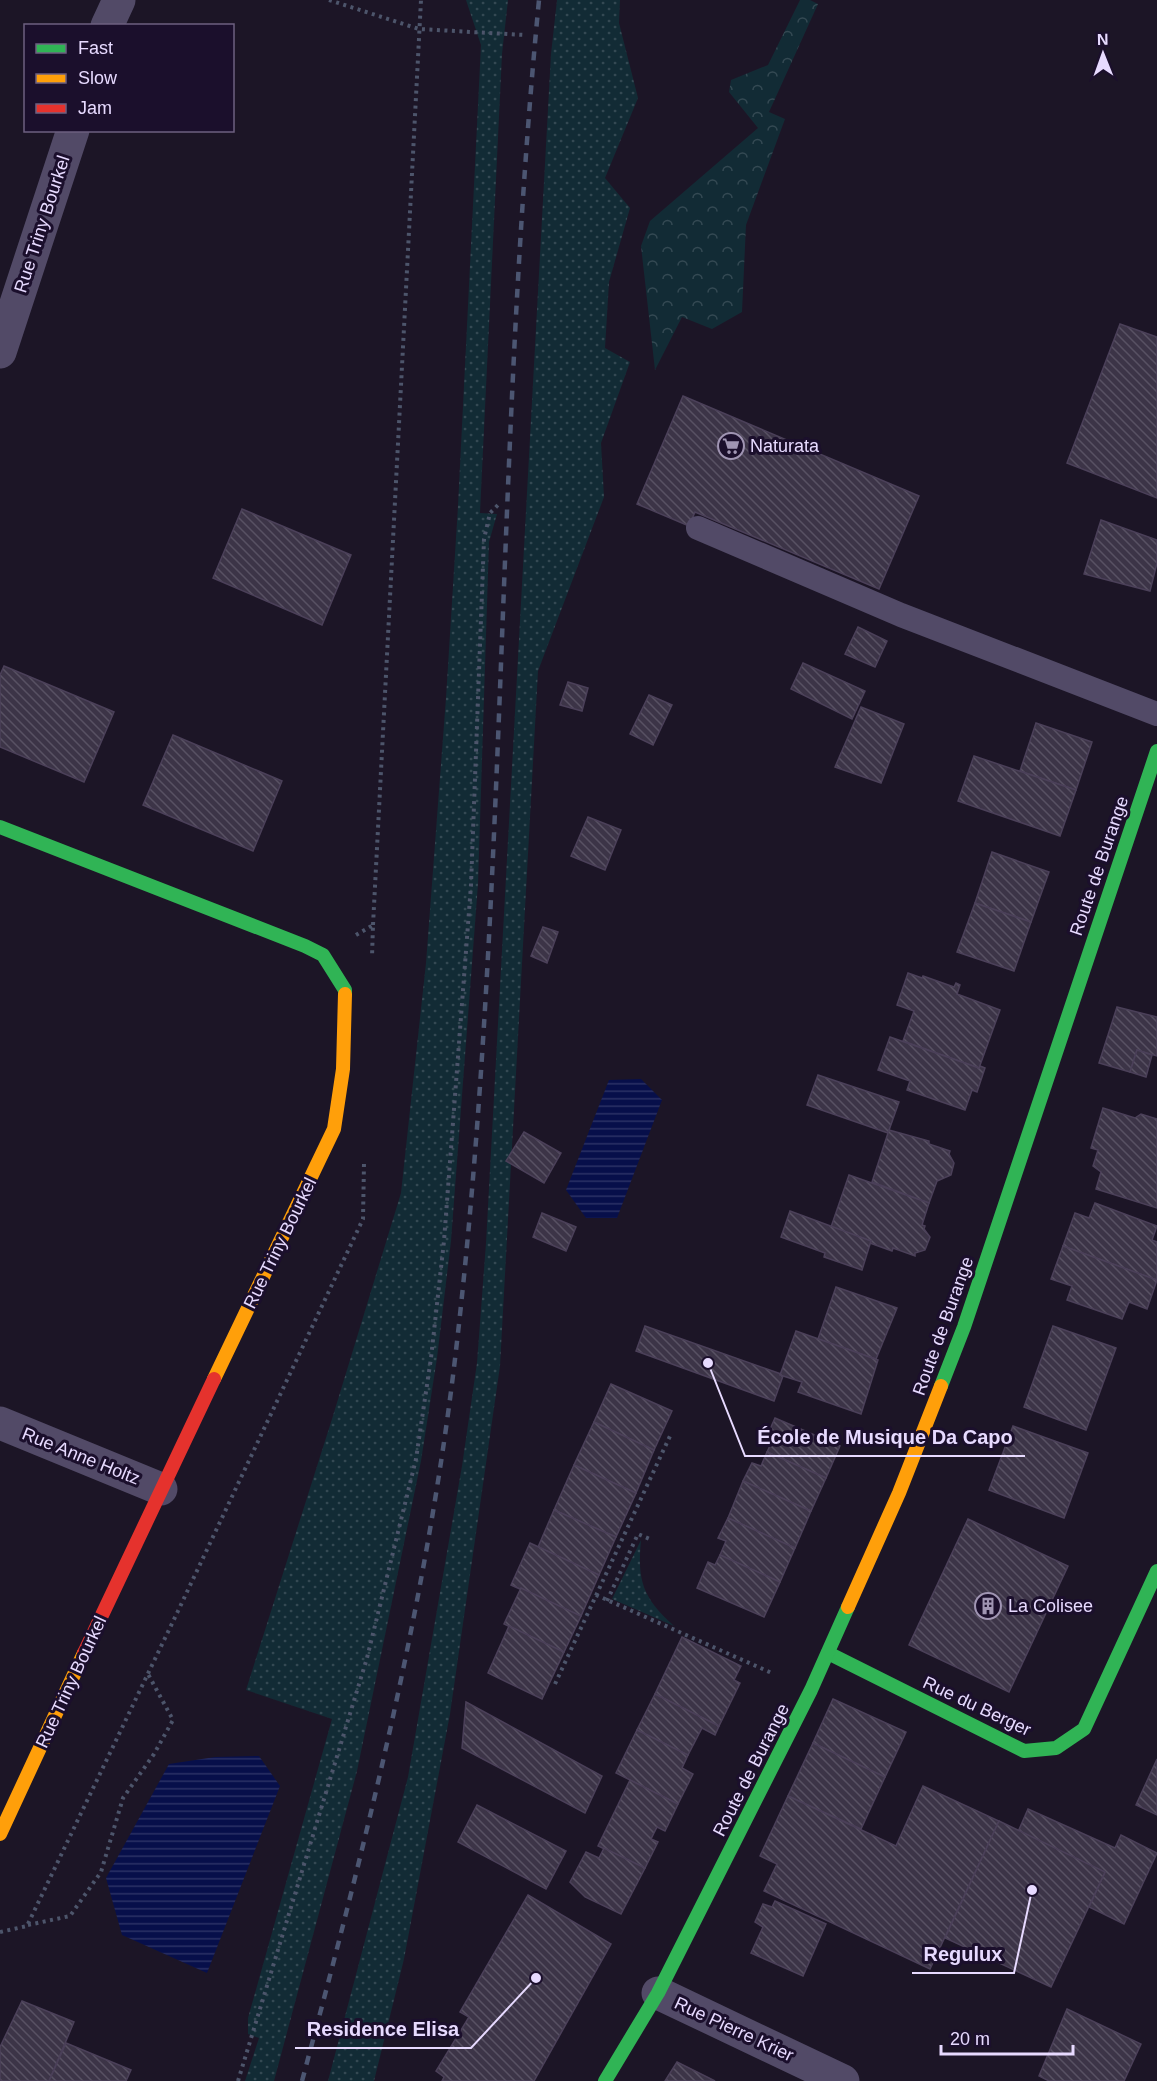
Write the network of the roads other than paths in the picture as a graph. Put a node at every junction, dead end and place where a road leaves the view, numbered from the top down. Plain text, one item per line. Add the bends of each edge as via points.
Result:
1 (119, 0) edge
2 (108, 24) edge
3 (72, 132) edge
4 (0, 352) edge
5 (698, 528) dead end
6 (1157, 714) edge
7 (1157, 751) edge
8 (0, 827) edge
9 (0, 1423) edge
10 (161, 1489) junction
11 (1157, 1571) edge
12 (828, 1653) junction
13 (0, 1834) edge
14 (658, 1993) junction
15 (606, 2081) edge
16 (843, 2081) edge

1 - 2 street
3 - 4 street, Rue Triny Bourkel
5 - 6 lane via 901,615
7 - 12 street, Route de Burange via 964,1327 899,1493
8 - 10 street, Rue Triny Bourkel via 323,955 345,990 343,1069 334,1129
9 - 10 street, Rue Anne Holtz
10 - 13 street, Rue Triny Bourkel
11 - 12 street, Rue du Berger via 1084,1729 1056,1748 1024,1751
12 - 14 street, Route de Burange
14 - 15 street, Route de Burange
14 - 16 street, Rue Pierre Krier

